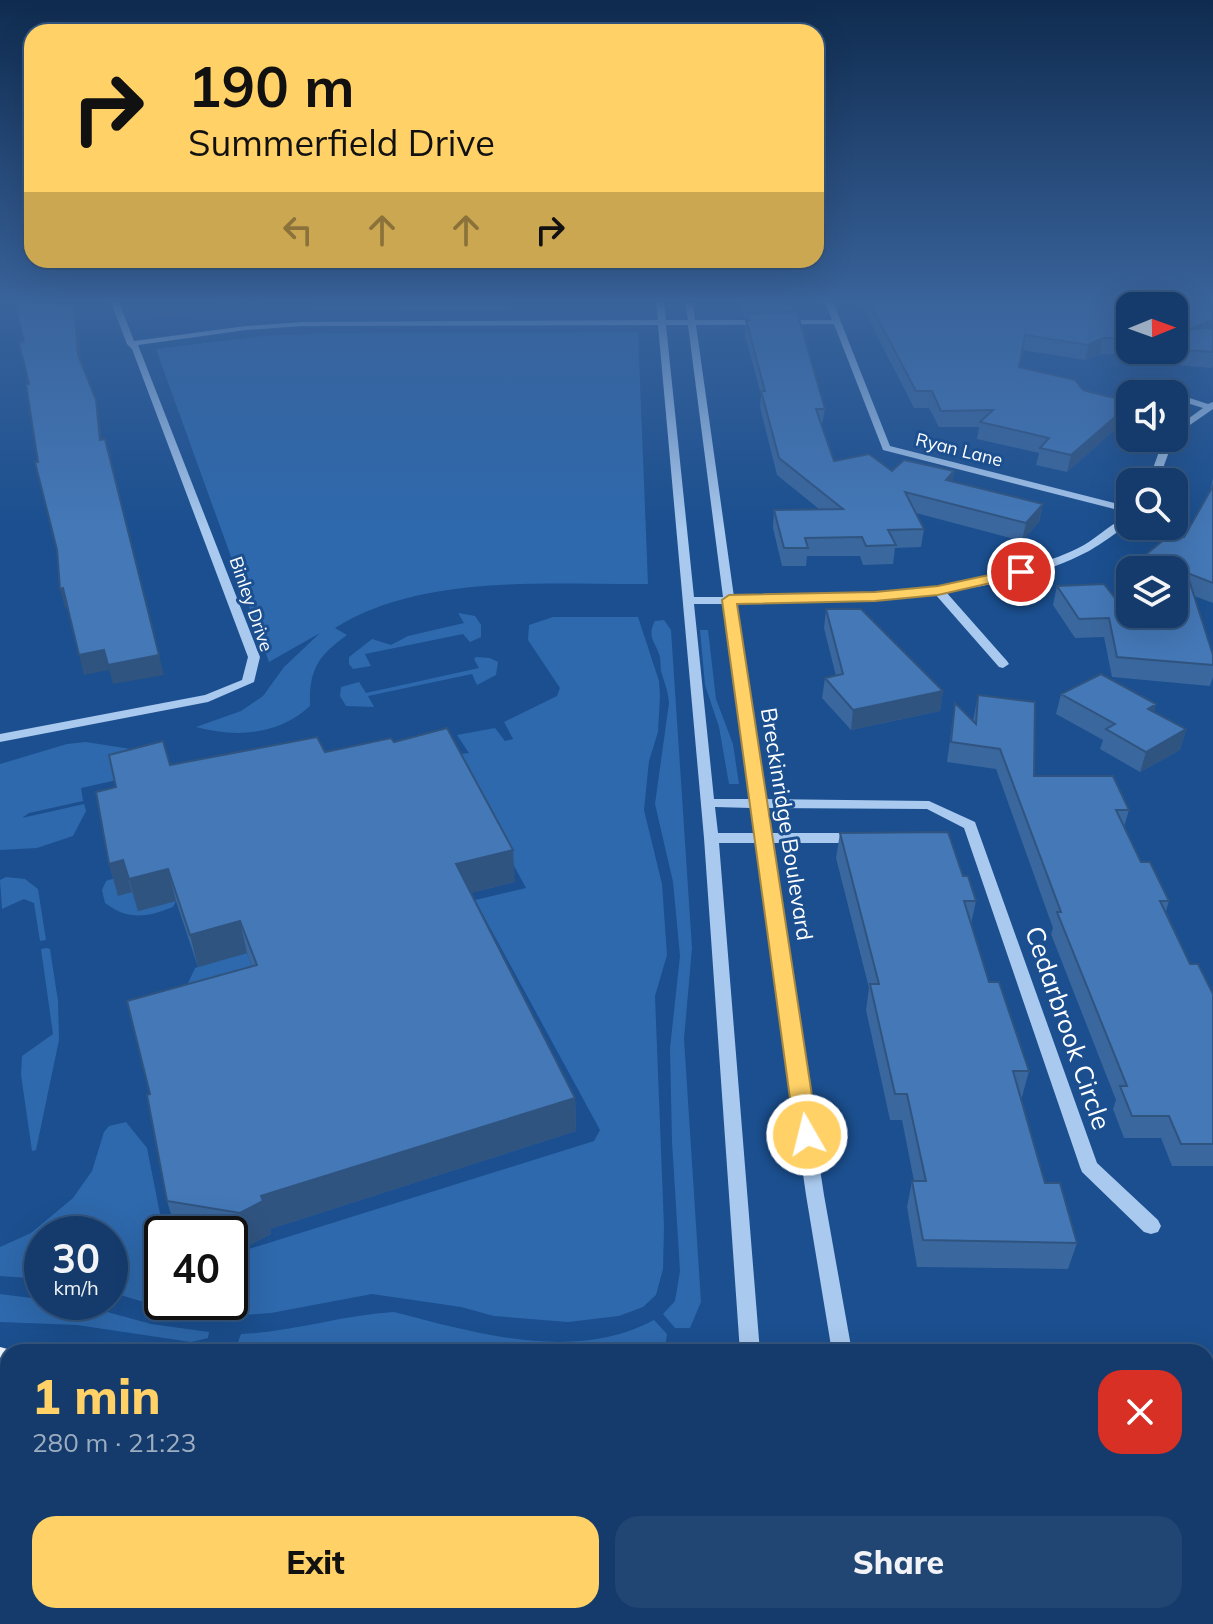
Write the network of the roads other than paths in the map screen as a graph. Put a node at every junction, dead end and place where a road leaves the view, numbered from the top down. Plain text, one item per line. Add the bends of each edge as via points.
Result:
1 (147, 378) edge
2 (668, 378) edge
3 (699, 378) edge
4 (859, 378) edge
5 (1188, 400) edge
6 (1211, 406) edge
7 (1188, 423) edge
8 (1116, 506) edge
9 (1116, 531) edge
10 (938, 590) junction
11 (729, 600) junction
12 (687, 601) junction
13 (1003, 664) dead end
14 (0, 738) edge
15 (707, 803) junction
16 (759, 805) junction
17 (763, 837) junction
18 (711, 838) junction
19 (868, 838) edge
20 (1151, 1226) dead end
21 (749, 1344) edge
22 (841, 1344) edge

1 - 14 street, Binley Drive via 254,657 248,682 208,698
2 - 12 street
3 - 11 street, Breckinridge Boulevard
4 - 8 street, Ryan Lane via 886,448
5 - 6 street
6 - 7 street
9 - 10 street via 1081,552 999,579
10 - 11 street
10 - 13 street
11 - 12 street
11 - 16 street, Breckinridge Boulevard
12 - 15 street
15 - 16 street, Cedarbrook Circle
15 - 18 street
16 - 17 street, Breckinridge Boulevard
16 - 20 street, Cedarbrook Circle via 929,805 963,828 1089,1167
17 - 18 street
17 - 19 street
17 - 22 street, Breckinridge Boulevard
18 - 21 street

